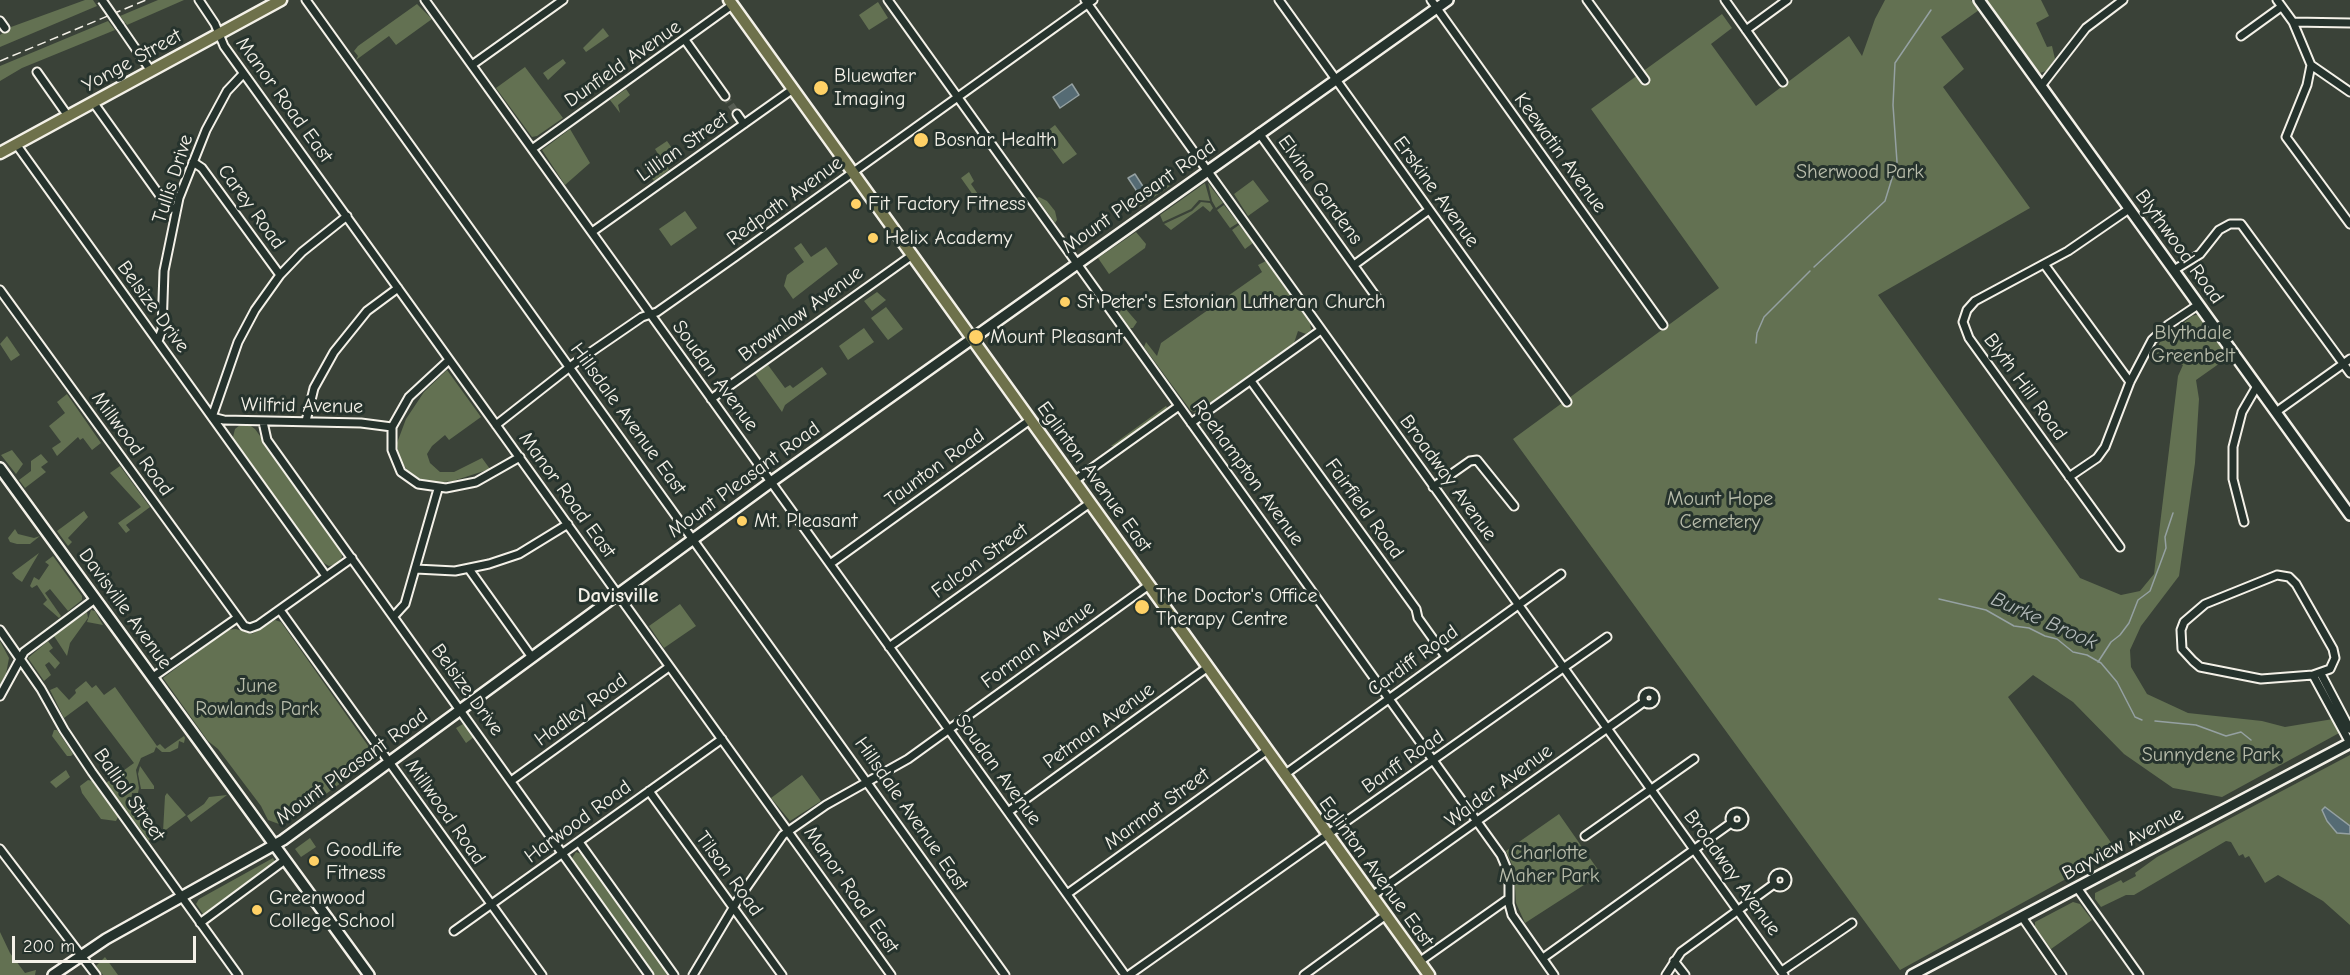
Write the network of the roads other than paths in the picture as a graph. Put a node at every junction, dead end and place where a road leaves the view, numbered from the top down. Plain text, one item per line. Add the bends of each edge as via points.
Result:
1 (102, 0) edge
2 (199, 0) edge
3 (281, 0) edge
4 (306, 0) edge
5 (425, 0) edge
6 (563, 0) edge
7 (888, 0) edge
8 (1279, 0) edge
9 (1448, 0) edge
10 (1587, 0) edge
11 (1725, 0) edge
12 (1788, 0) edge
13 (1979, 0) edge
14 (2123, 0) edge
15 (1089, 1) edge
16 (731, 3) edge
17 (2279, 3) edge
18 (1434, 4) edge
19 (0, 21) edge
20 (2293, 22) junction
21 (2350, 23) edge
22 (5, 28) dead end
23 (1746, 30) junction
24 (219, 34) junction
25 (2241, 36) dead end
26 (685, 40) junction
27 (472, 65) junction
28 (2311, 65) junction
29 (152, 71) junction
30 (37, 72) dead end
31 (243, 74) junction
32 (1336, 80) junction
33 (1645, 80) dead end
34 (1783, 82) dead end
35 (2041, 86) junction
36 (793, 89) junction
37 (2350, 92) edge
38 (724, 96) tunnel mouth
39 (957, 97) junction
40 (93, 102) junction
41 (737, 114) tunnel mouth
42 (68, 116) junction
43 (744, 124) junction
44 (1259, 134) junction
45 (16, 144) junction
46 (532, 149) junction
47 (0, 153) edge
48 (193, 162) junction
49 (1207, 171) junction
50 (853, 172) junction
51 (176, 209) junction
52 (2129, 209) junction
53 (1429, 210) junction
54 (346, 216) junction
55 (2350, 224) edge
56 (592, 232) junction
57 (911, 256) junction
58 (1076, 263) junction
59 (2044, 264) junction
60 (1354, 265) junction
61 (2174, 270) junction
62 (280, 275) junction
63 (398, 288) junction
64 (0, 290) edge
65 (1377, 298) dead end
66 (2198, 304) junction
67 (651, 315) junction
68 (1663, 325) dead end
69 (1321, 330) junction
70 (971, 339) junction
71 (158, 341) junction
72 (449, 360) junction
73 (2347, 361) edge
74 (570, 367) junction
75 (2350, 373) edge
76 (1251, 381) junction
77 (2130, 382) junction
78 (2257, 386) junction
79 (711, 399) junction
80 (1567, 402) dead end
81 (1179, 406) junction
82 (2276, 412) junction
83 (212, 417) junction
84 (1030, 420) junction
85 (263, 422) junction
86 (306, 422) junction
87 (1191, 423) junction
88 (496, 425) junction
89 (392, 427) junction
90 (520, 458) junction
91 (0, 468) edge
92 (2069, 477) junction
93 (1074, 480) junction
94 (771, 482) junction
95 (1433, 487) junction
96 (438, 489) junction
97 (1090, 503) junction
98 (1514, 506) dead end
99 (2350, 515) edge
100 (2244, 522) dead end
101 (568, 524) junction
102 (693, 538) junction
103 (2120, 547) dead end
104 (352, 558) junction
105 (830, 564) junction
106 (416, 569) junction
107 (469, 569) junction
108 (1562, 574) dead end
109 (326, 576) junction
110 (1149, 585) junction
111 (618, 594) junction
112 (96, 599) junction
113 (1519, 604) junction
114 (280, 610) junction
115 (394, 616) junction
116 (237, 618) junction
117 (0, 630) edge
118 (1606, 637) dead end
119 (890, 647) junction
120 (531, 656) junction
121 (1446, 657) junction
122 (21, 659) junction
123 (669, 667) junction
124 (1208, 667) junction
125 (1564, 667) junction
126 (2321, 674) junction
127 (2313, 675) junction
128 (153, 677) junction
129 (0, 696) edge
130 (1389, 698) junction
131 (1644, 702) dead end
132 (460, 710) junction
133 (2336, 711) junction
134 (1608, 728) junction
135 (949, 729) junction
136 (2350, 729) edge
137 (722, 739) junction
138 (2350, 743) edge
139 (1266, 750) junction
140 (1694, 759) dead end
141 (1433, 761) junction
142 (389, 762) junction
143 (1284, 775) junction
144 (512, 781) junction
145 (867, 782) junction
146 (1651, 789) junction
147 (649, 791) junction
148 (1008, 812) junction
149 (1478, 822) junction
150 (1731, 823) dead end
151 (789, 831) junction
152 (1327, 835) junction
153 (1585, 836) dead end
154 (579, 842) junction
155 (275, 845) junction
156 (0, 849) edge
157 (1694, 850) junction
158 (563, 853) junction
159 (285, 860) junction
160 (1774, 884) dead end
161 (2078, 889) junction
162 (1067, 894) junction
163 (1372, 896) junction
164 (183, 897) junction
165 (1508, 899) junction
166 (491, 905) junction
167 (733, 908) junction
168 (1738, 910) junction
169 (1386, 915) junction
170 (2022, 917) junction
171 (200, 923) junction
172 (1852, 923) dead end
173 (454, 931) dead end
174 (81, 955) junction
175 (1543, 958) junction
176 (1674, 961) junction
177 (1419, 962) junction
178 (1783, 973) edge
179 (888, 974) edge
180 (53, 975) edge
181 (96, 975) edge
182 (238, 975) edge
183 (369, 975) edge
184 (542, 975) edge
185 (649, 975) edge
186 (674, 975) edge
187 (693, 975) edge
188 (782, 975) edge
189 (1005, 975) edge
190 (1127, 975) edge
191 (1304, 975) edge
192 (1429, 975) edge
193 (1554, 975) edge
194 (1666, 975) edge
195 (1685, 975) edge
196 (1912, 975) edge
197 (2062, 975) edge
198 (2139, 975) edge

1 - 29 street, bridge
2 - 24 street, Manor Road East
3 - 24 main road, Yonge Street
4 - 74 street, Hillsdale Avenue East
5 - 27 street, Soudan Avenue
6 - 27 street
7 - 39 street, Roehampton Avenue
8 - 32 street, Erskine Avenue
9 - 18 main road, Mount Pleasant Road
10 - 33 street
11 - 23 street
12 - 23 street
13 - 35 main road, Blythwood Road
14 - 35 street via 2086,28
15 - 39 street, Redpath Avenue
15 - 49 street, Broadway Avenue
16 - 26 street, Dunfield Avenue
16 - 36 main road, Eglinton Avenue East
17 - 20 street
17 - 25 street
18 - 32 main road, Mount Pleasant Road
18 - 68 street, Keewatin Avenue
19 - 22 street
20 - 21 street
20 - 28 street
23 - 34 street
24 - 29 main road, Yonge Street
24 - 31 street, Manor Road East
26 - 38 street
26 - 46 street, Dunfield Avenue
27 - 46 street, Soudan Avenue
28 - 37 street
28 - 55 street via 2286,137
29 - 40 main road, Yonge Street
30 - 42 street
31 - 48 street, Tullis Drive via 227,91
31 - 54 street, Manor Road East
32 - 44 main road, Mount Pleasant Road
32 - 53 street, Erskine Avenue
35 - 52 main road, Blythwood Road
36 - 43 street, Lillian Street
36 - 50 main road, Eglinton Avenue East
39 - 50 street, Redpath Avenue
39 - 58 street, Roehampton Avenue
40 - 42 main road, Yonge Street
40 - 51 street via 168,207
41 - 43 street
42 - 45 main road, Yonge Street
43 - 56 street, Lillian Street
44 - 49 main road, Mount Pleasant Road
44 - 60 street, Elvina Gardens
45 - 47 main road, Yonge Street
45 - 71 street, Belsize Drive
46 - 56 street, Soudan Avenue
48 - 51 street, Tullis Drive
48 - 62 street, Carey Road via 202,168
49 - 58 main road, Mount Pleasant Road
49 - 69 street, Broadway Avenue
50 - 57 main road, Eglinton Avenue East
50 - 67 street, Redpath Avenue
51 - 71 street, Tullis Drive via 164,271 162,330
52 - 59 street, Blyth Hill Road
52 - 61 main road, Blythwood Road
53 - 60 street, Elvina Gardens
53 - 80 street, Erskine Avenue
54 - 62 street
54 - 63 street, Manor Road East
56 - 67 street, Soudan Avenue
57 - 70 main road, Eglinton Avenue East
57 - 79 street, Brownlow Avenue
58 - 70 main road, Mount Pleasant Road
58 - 81 street, Roehampton Avenue
59 - 77 street
59 - 92 street, Blyth Hill Road via 1975,301 1963,322 1969,338
60 - 65 street, Elvina Gardens
61 - 66 main road, Blythwood Road
61 - 73 street via 2200,254 2219,230 2241,224
62 - 83 street via 238,342
63 - 72 street, Manor Road East
63 - 86 street via 367,311 334,352 314,388
64 - 116 street, Millwood Road
66 - 77 street via 2152,340
66 - 78 main road, Blythwood Road
67 - 74 street, Redpath Avenue via 642,317
67 - 79 street, Soudan Avenue
69 - 76 street
69 - 95 street, Broadway Avenue
70 - 84 main road, Eglinton Avenue East
70 - 94 main road, Mount Pleasant Road
71 - 83 street, Belsize Drive
72 - 88 street, Manor Road East
72 - 89 street via 409,397
73 - 75 street
73 - 82 street
74 - 88 street, Redpath Avenue
74 - 102 street, Hillsdale Avenue East
76 - 87 street
76 - 121 street, Fairfield Road via 1416,609 1418,618
77 - 92 street via 2105,447 2097,458
78 - 82 main road, Blythwood Road
78 - 100 street via 2242,412 2233,447 2234,479
79 - 94 street, Soudan Avenue
81 - 87 street, Roehampton Avenue
81 - 93 street
82 - 99 main road, Blythwood Road
83 - 85 street, Wilfrid Avenue
83 - 109 street, Belsize Drive
84 - 93 main road, Eglinton Avenue East
84 - 105 street, Taunton Road
85 - 86 street, Wilfrid Avenue
85 - 104 street, Belsize Drive via 267,440
86 - 89 street, Wilfrid Avenue
87 - 130 street, Roehampton Avenue
88 - 90 street, Manor Road East
89 - 96 street via 392,450 401,472 418,484
90 - 96 street via 476,482
90 - 101 street, Manor Road East
91 - 112 main road, Davisville Avenue
92 - 103 street, Blyth Hill Road
93 - 97 main road, Eglinton Avenue East
94 - 102 main road, Mount Pleasant Road
94 - 105 street, Soudan Avenue
95 - 98 street via 1476,460
95 - 113 street, Broadway Avenue
96 - 106 street
97 - 110 main road, Eglinton Avenue East
97 - 119 street, Falcon Street
101 - 107 street via 519,554
101 - 111 street, Manor Road East
102 - 111 main road, Mount Pleasant Road
102 - 145 street, Hillsdale Avenue East
104 - 109 street
104 - 115 street, Belsize Drive
105 - 119 street, Soudan Avenue
106 - 107 street
106 - 115 street via 405,604
107 - 120 street
108 - 113 street, Cardiff Road
109 - 114 street
110 - 124 main road, Eglinton Avenue East
110 - 135 street, Forman Avenue
111 - 120 main road, Mount Pleasant Road
111 - 123 street, Manor Road East
112 - 122 street via 24,652
112 - 128 main road, Davisville Avenue
113 - 121 street, Cardiff Road
113 - 125 street, Broadway Avenue
114 - 116 street via 252,628
114 - 142 street, Millwood Road
115 - 132 street, Belsize Drive
116 - 128 street
117 - 122 street, Balliol Street
118 - 125 street, Banff Road
119 - 135 street, Soudan Avenue
120 - 132 main road, Mount Pleasant Road
121 - 130 street, Cardiff Road
122 - 129 street
122 - 164 street, Balliol Street via 92,772
123 - 137 street, Manor Road East
123 - 144 street, Hadley Road
124 - 139 main road, Eglinton Avenue East
124 - 148 street, Petman Avenue
125 - 134 street, Broadway Avenue
125 - 141 street, Banff Road
126 - 127 street
126 - 127 street via 2330,669 2335,658 2333,649 2289,577 2277,575 2205,604 2184,622 2182,649 2200,667 2261,679
126 - 133 street
127 - 133 street
128 - 155 main road, Davisville Avenue
130 - 141 street, Roehampton Avenue
130 - 143 street, Cardiff Road
131 - 134 street, Walder Avenue
132 - 142 main road, Mount Pleasant Road
132 - 144 street, Belsize Drive
133 - 136 street
133 - 138 street
134 - 146 street, Broadway Avenue
134 - 149 street, Walder Avenue
135 - 145 street, Forman Avenue
135 - 148 street, Soudan Avenue
137 - 147 street, Harwood Road
137 - 151 street, Manor Road East
138 - 161 main road, Bayview Avenue
139 - 143 main road, Eglinton Avenue East
139 - 162 street, Marmot Street
140 - 146 street
141 - 149 street, Roehampton Avenue
141 - 152 street, Banff Road
142 - 155 main road, Mount Pleasant Road
142 - 166 street, Millwood Road
143 - 152 main road, Eglinton Avenue East
144 - 158 street, Belsize Drive
145 - 151 street, Forman Avenue
145 - 189 street, Hillsdale Avenue East
146 - 153 street
146 - 157 street, Broadway Avenue
147 - 154 street, Harwood Road
147 - 167 street, Tilson Road
148 - 162 street, Soudan Avenue
149 - 163 street, Walder Avenue
149 - 165 street, Roehampton Avenue via 1505,864 1510,883
150 - 157 street
151 - 167 street, Forman Avenue
151 - 179 street, Manor Road East
152 - 163 main road, Eglinton Avenue East
152 - 190 street, Banff Road
154 - 158 street, Harwood Road
154 - 186 street
155 - 159 main road, Davisville Avenue
155 - 164 main road, Mount Pleasant Road
156 - 174 street
157 - 168 street, Broadway Avenue
157 - 175 street
158 - 166 street, Harwood Road
158 - 185 street, Belsize Drive
159 - 171 street
159 - 183 main road, Davisville Avenue
160 - 168 street
161 - 170 main road, Bayview Avenue
161 - 198 street
162 - 190 street, Soudan Avenue
163 - 169 main road, Eglinton Avenue East
164 - 171 street, Balliol Street
164 - 174 main road, Mount Pleasant Road
165 - 175 street, Roehampton Avenue via 1516,923
165 - 177 street
166 - 173 street, Harwood Road
166 - 184 street, Millwood Road
167 - 187 street, Forman Avenue
167 - 188 street, Tilson Road
168 - 176 street
168 - 178 street, Broadway Avenue
169 - 177 main road, Eglinton Avenue East
169 - 191 street
170 - 196 main road, Bayview Avenue
170 - 197 street
171 - 182 street, Balliol Street
172 - 178 street
174 - 180 main road, Mount Pleasant Road
174 - 181 street
175 - 193 street, Roehampton Avenue
176 - 194 street
176 - 195 street
177 - 192 main road, Eglinton Avenue East

